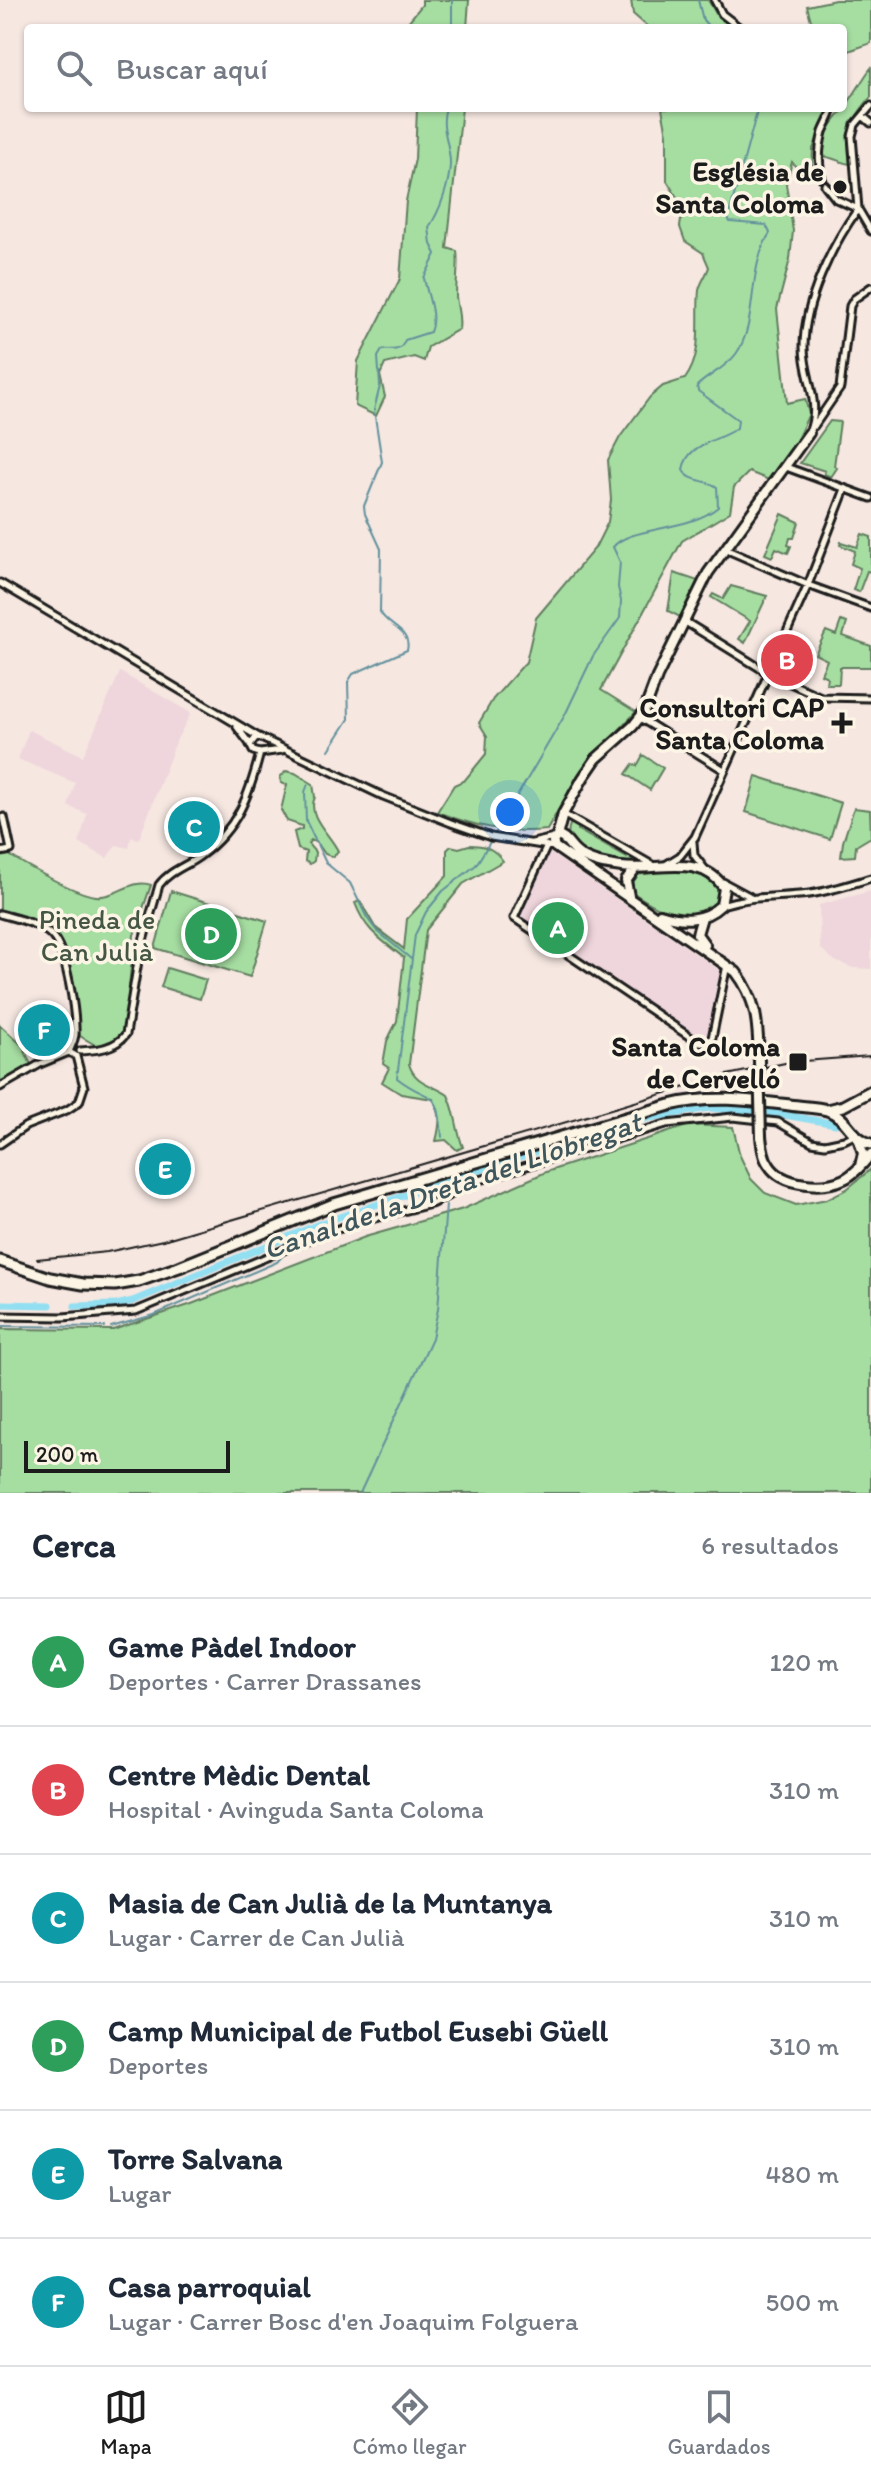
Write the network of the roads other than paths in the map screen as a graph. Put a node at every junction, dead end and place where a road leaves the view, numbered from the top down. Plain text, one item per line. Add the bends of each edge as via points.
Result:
1 (715, 1) edge
2 (735, 24) edge
3 (871, 106) edge
4 (831, 112) edge
5 (863, 116) junction
6 (871, 123) edge
7 (858, 209) junction
8 (871, 231) edge
9 (871, 287) edge
10 (815, 408) junction
11 (825, 410) junction
12 (809, 433) junction
13 (786, 467) junction
14 (845, 489) junction
15 (871, 498) edge
16 (725, 549) junction
17 (0, 583) edge
18 (808, 585) junction
19 (871, 608) edge
20 (684, 621) junction
21 (768, 673) junction
22 (871, 698) edge
23 (640, 718) junction
24 (234, 723) junction
25 (257, 736) junction
26 (265, 740) junction
27 (250, 745) junction
28 (286, 749) junction
29 (261, 752) junction
30 (724, 770) junction
31 (563, 814) junction
32 (4, 817) dead end
33 (695, 837) junction
34 (529, 843) junction
35 (554, 844) junction
36 (0, 852) edge
37 (656, 868) junction
38 (635, 869) junction
39 (707, 871) junction
40 (871, 878) edge
41 (719, 880) junction
42 (750, 896) junction
43 (630, 898) junction
44 (721, 905) junction
45 (651, 912) junction
46 (0, 914) edge
47 (702, 917) junction
48 (710, 952) junction
49 (727, 964) junction
50 (73, 1045) junction
51 (69, 1052) junction
52 (78, 1054) junction
53 (0, 1087) edge
54 (871, 1091) edge
55 (855, 1100) junction
56 (827, 1110) junction
57 (854, 1133) junction
58 (0, 1144) edge
59 (871, 1144) edge
60 (871, 1154) edge
61 (860, 1166) junction
62 (0, 1261) edge
63 (0, 1316) edge

1 - 2 street
3 - 5 street
4 - 7 street via 821,147 824,182 836,199
5 - 6 street
5 - 7 street via 852,136
7 - 8 street
7 - 10 street via 811,301 804,348
9 - 11 street via 852,302 841,385
10 - 11 street
10 - 12 street
11 - 12 street
12 - 13 street
13 - 14 street
13 - 16 street
14 - 15 street
14 - 18 street
16 - 18 street
16 - 20 street
17 - 24 street
18 - 19 street
18 - 21 street
20 - 21 street
20 - 23 street
21 - 22 street via 821,697
21 - 30 street
23 - 30 street
23 - 31 street via 596,759
24 - 25 street
24 - 27 street
25 - 26 street
25 - 27 street
26 - 28 street
26 - 29 street
27 - 29 street
28 - 29 street
28 - 34 street via 451,823
29 - 52 street via 240,814 206,851 159,885 139,955 126,1034 110,1046
30 - 33 street
31 - 35 street
31 - 37 street
32 - 36 street via 11,850
33 - 37 street via 680,856
33 - 39 street via 694,855
34 - 35 street
34 - 35 street
35 - 38 street via 564,847 566,842 588,859
35 - 43 street
35 - 49 street via 514,918 699,1043 707,1043 714,1033
37 - 38 street
37 - 39 street via 685,865
38 - 43 street via 626,881
39 - 41 street
40 - 42 street via 821,892
41 - 42 street
41 - 44 street via 726,892
42 - 44 street
43 - 45 street
44 - 47 street
45 - 47 street via 680,919
45 - 48 street
46 - 50 street via 46,931 56,942 73,1013
47 - 48 street via 697,934
48 - 49 street
49 - 61 street, bridge via 753,1000 761,1136 768,1164 791,1181 835,1182
50 - 51 street
50 - 52 street
51 - 52 street
51 - 53 street
52 - 58 street via 84,1087 79,1102
54 - 55 main road
55 - 56 main road
55 - 57 main road via 848,1113
56 - 57 main road
56 - 62 main road via 719,1098 676,1103 334,1204 139,1281 83,1284
57 - 59 main road
57 - 61 street via 863,1153
57 - 63 street via 825,1144 778,1122 733,1117 666,1124 480,1180 431,1204 359,1222 136,1311
60 - 61 street

